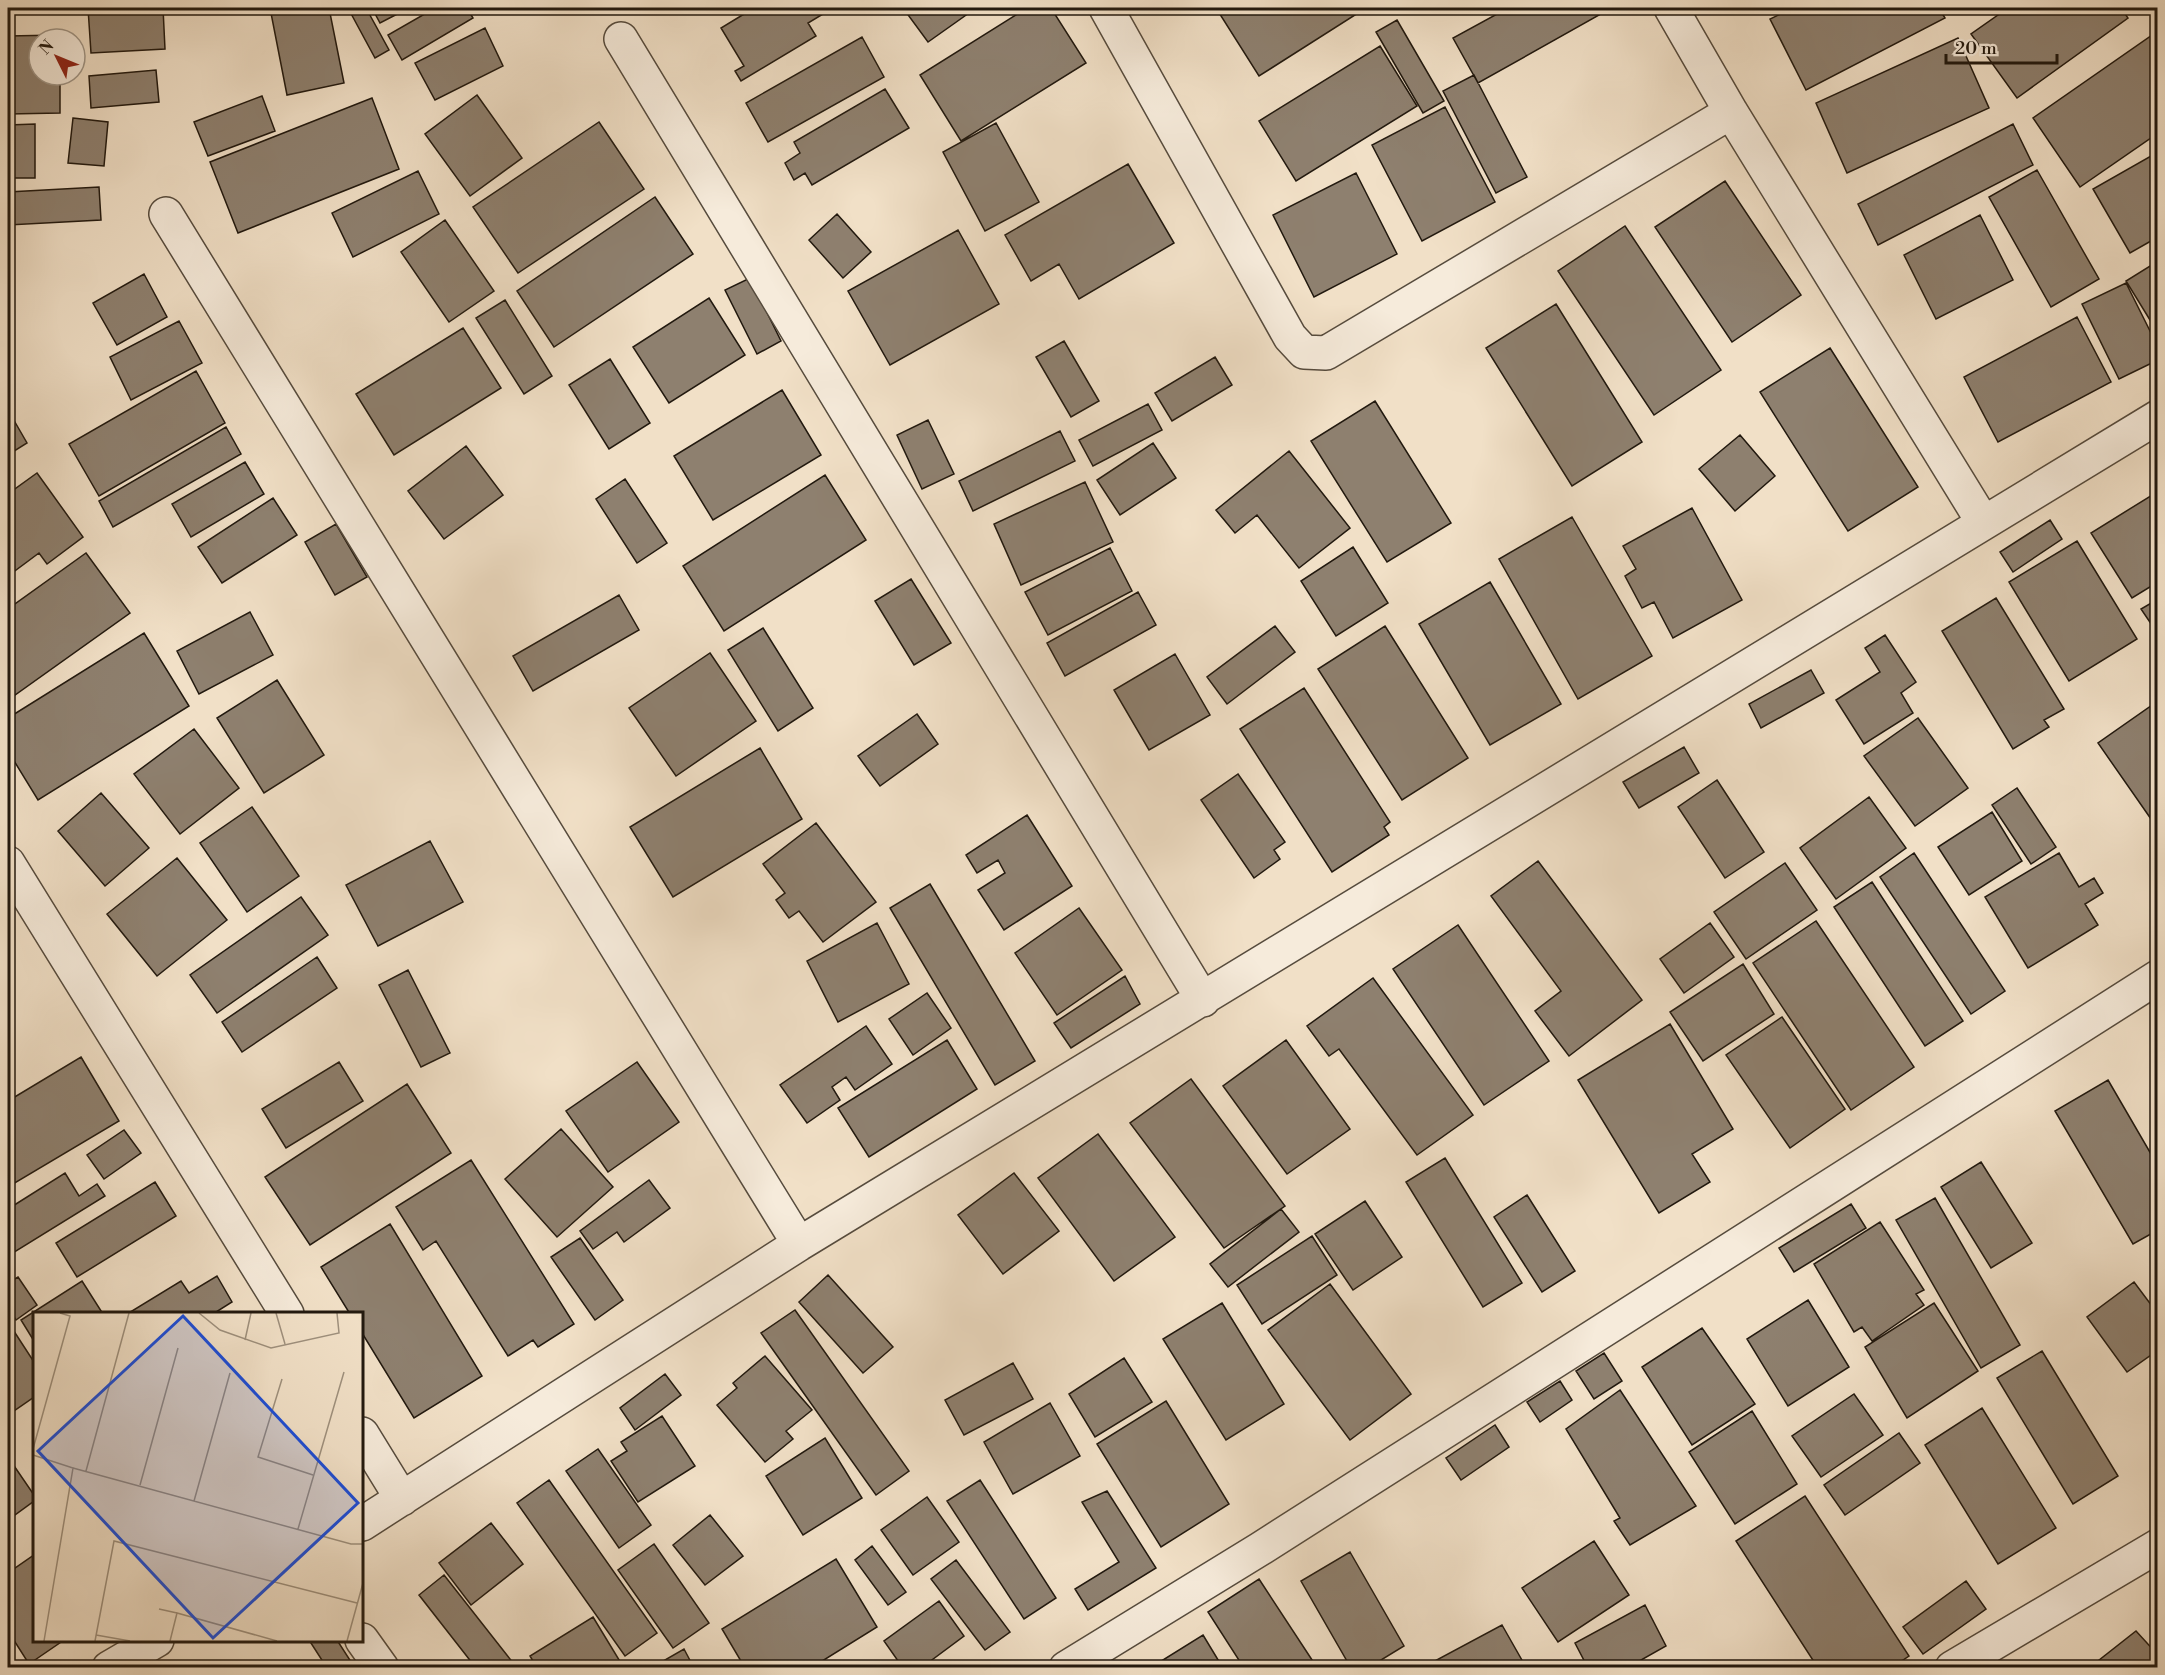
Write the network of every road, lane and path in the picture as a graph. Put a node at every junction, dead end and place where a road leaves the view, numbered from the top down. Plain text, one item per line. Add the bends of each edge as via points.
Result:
1 (1106, 8) edge
2 (1671, 8) edge
3 (621, 39) dead end
4 (1731, 112) junction
5 (166, 214) dead end
6 (2157, 417) edge
7 (1983, 522) junction
8 (8, 863) edge
9 (2157, 977) edge
10 (1203, 1000) junction
11 (799, 1244) junction
12 (286, 1312) edge
13 (363, 1436) edge
14 (402, 1499) junction
15 (363, 1523) edge
16 (2157, 1546) edge
17 (363, 1641) edge
18 (155, 1642) edge
19 (109, 1668) edge
20 (382, 1668) edge
21 (1066, 1668) edge
22 (1952, 1668) edge

1 - 4 street via 1290,337 1304,352 1326,353
2 - 4 street
3 - 10 street
4 - 7 street
5 - 11 street
6 - 7 street
7 - 10 street
8 - 12 street
9 - 21 street via 1260,1549
10 - 11 street
11 - 14 street
13 - 14 street
14 - 15 street
16 - 22 street
17 - 20 street
18 - 19 street

